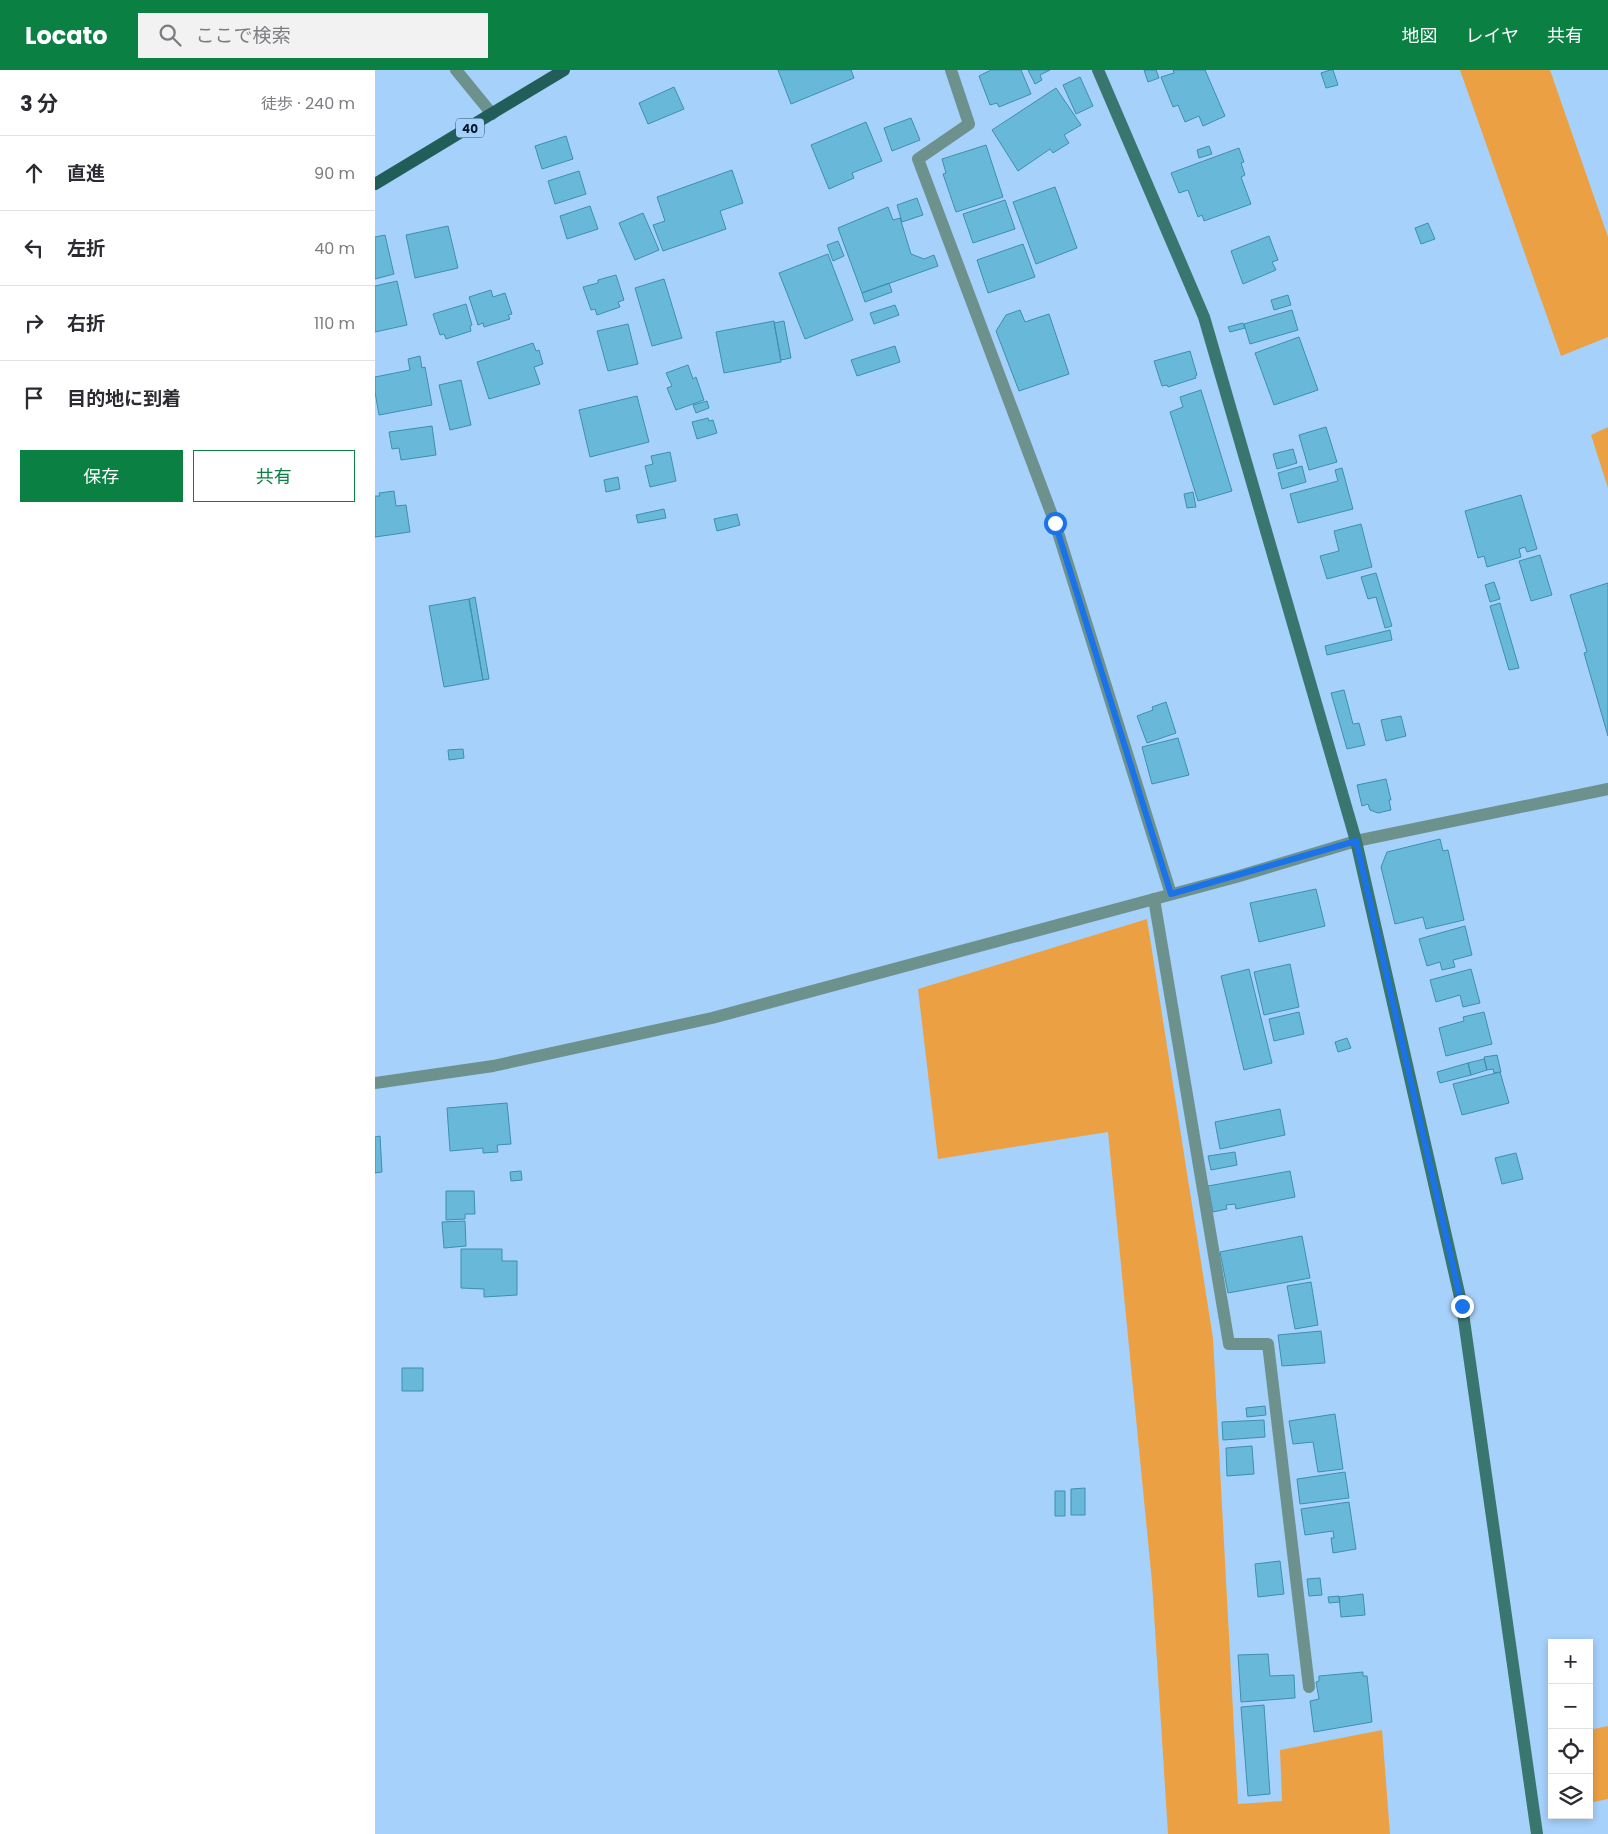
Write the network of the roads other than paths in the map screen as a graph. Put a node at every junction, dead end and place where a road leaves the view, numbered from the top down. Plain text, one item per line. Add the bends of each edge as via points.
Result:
1 (456, 70) edge
2 (564, 70) edge
3 (951, 70) edge
4 (1098, 70) edge
5 (492, 114) junction
6 (375, 184) edge
7 (1608, 789) edge
8 (1356, 841) junction
9 (1171, 894) junction
10 (1154, 899) junction
11 (375, 1083) edge
12 (1309, 1687) dead end
13 (1537, 1834) edge

1 - 5 street
2 - 5 main road, 40
3 - 9 street via 969,124 918,159 1055,523
4 - 8 street via 1204,317
5 - 6 main road, 40
7 - 8 street
8 - 9 street
8 - 13 street via 1462,1306
9 - 10 street
10 - 11 street via 712,1018 493,1066
10 - 12 street via 1229,1344 1268,1344

